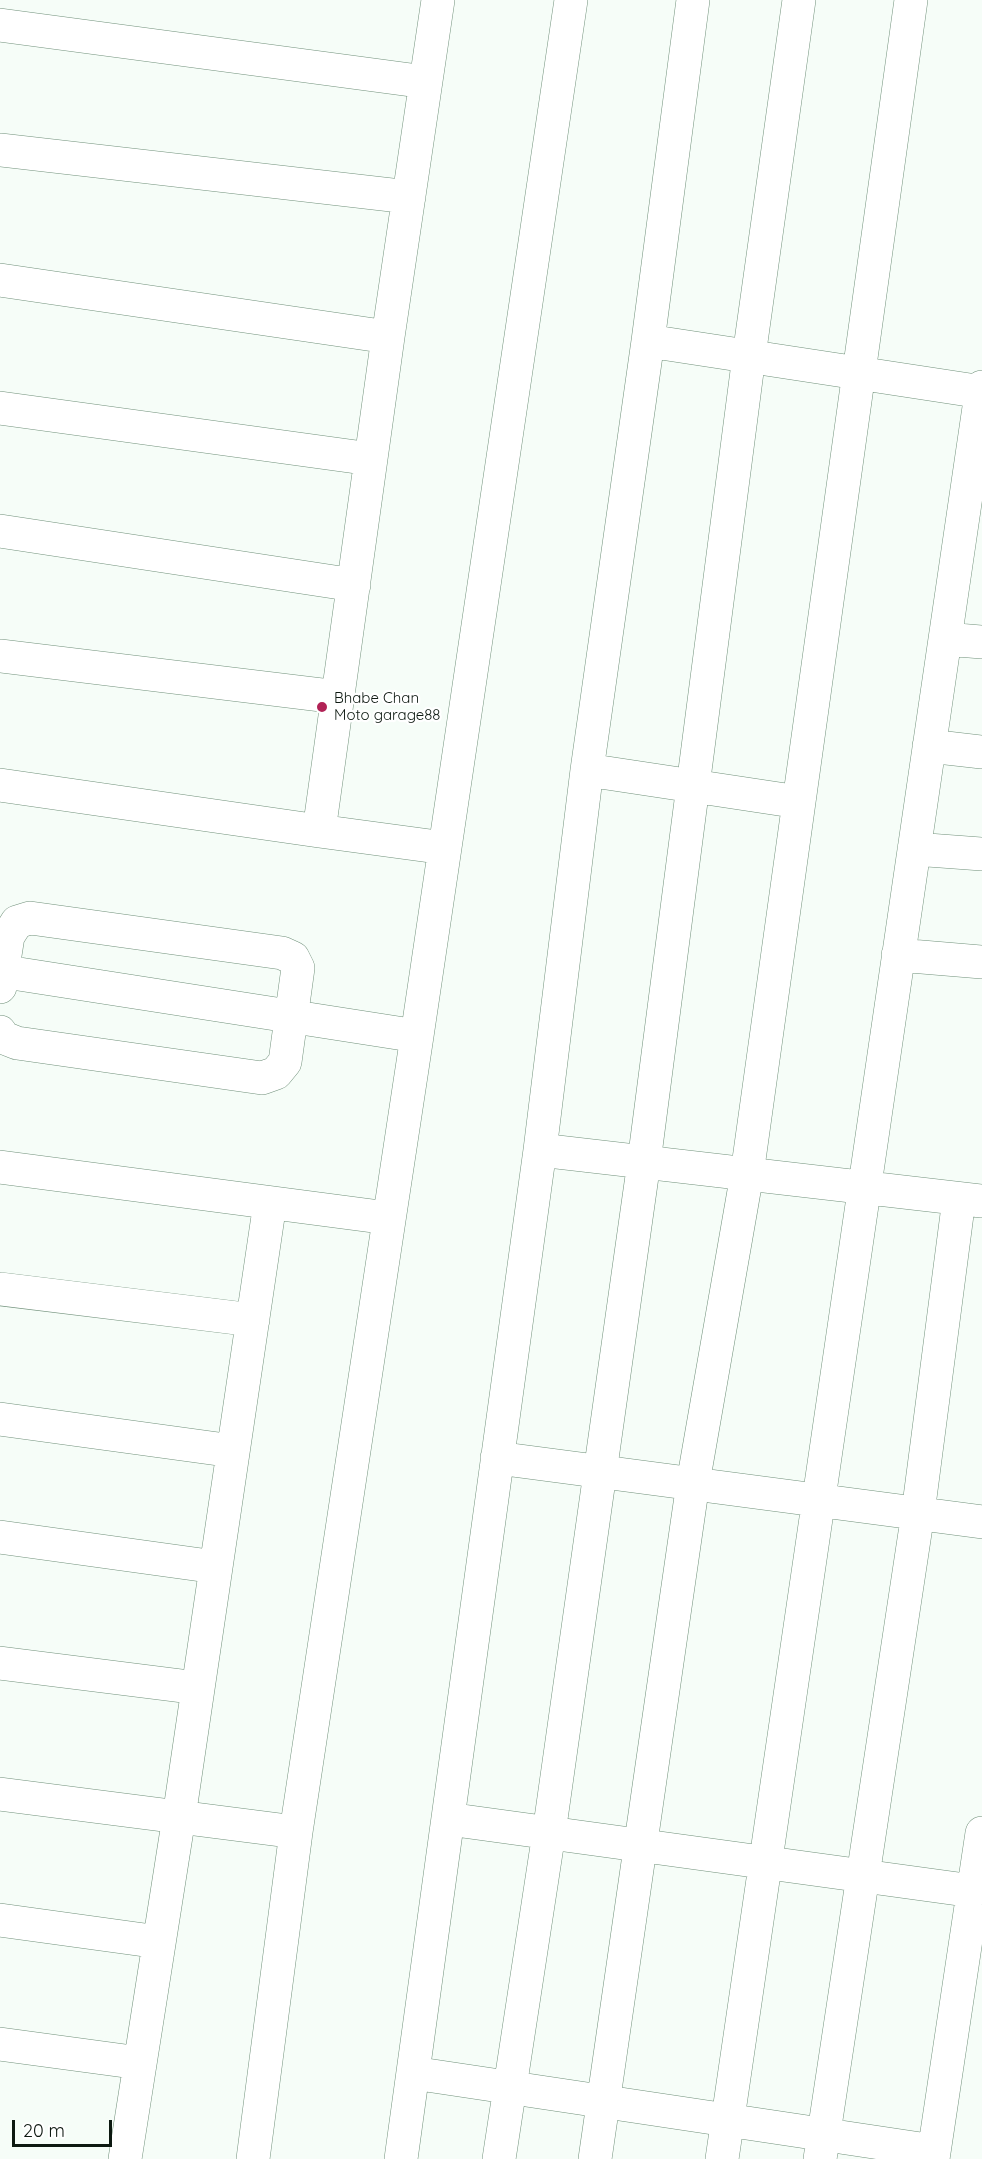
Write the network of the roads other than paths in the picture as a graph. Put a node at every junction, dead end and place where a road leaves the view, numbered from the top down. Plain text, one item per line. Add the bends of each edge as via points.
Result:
1 (438, 0) edge
2 (571, 0) edge
3 (693, 0) edge
4 (799, 0) edge
5 (911, 0) edge
6 (0, 25) edge
7 (426, 81) junction
8 (0, 150) edge
9 (409, 198) junction
10 (0, 280) edge
11 (388, 337) junction
12 (648, 341) junction
13 (748, 356) junction
14 (858, 373) junction
15 (982, 387) edge
16 (982, 392) edge
17 (0, 408) edge
18 (371, 459) junction
19 (0, 531) edge
20 (971, 533) edge
21 (354, 585) junction
22 (945, 639) junction
23 (982, 642) edge
24 (0, 656) edge
25 (338, 697) junction
26 (929, 746) junction
27 (982, 752) edge
28 (587, 770) junction
29 (0, 785) edge
30 (694, 786) junction
31 (799, 802) junction
32 (319, 831) junction
33 (445, 848) junction
34 (914, 849) junction
35 (982, 854) edge
36 (898, 955) junction
37 (982, 962) edge
38 (1, 977) edge
39 (292, 1016) junction
40 (0, 1032) edge
41 (417, 1036) junction
42 (540, 1150) junction
43 (644, 1162) junction
44 (0, 1167) edge
45 (747, 1174) junction
46 (865, 1187) junction
47 (970, 1200) edge
48 (270, 1203) junction
49 (388, 1218) junction
50 (0, 1289) edge
51 (253, 1320) junction
52 (0, 1419) edge
53 (233, 1450) junction
54 (497, 1458) junction
55 (600, 1471) junction
56 (693, 1484) junction
57 (819, 1500) junction
58 (918, 1513) junction
59 (982, 1522) edge
60 (0, 1537) edge
61 (216, 1567) junction
62 (0, 1663) edge
63 (198, 1688) junction
64 (0, 1794) edge
65 (179, 1817) junction
66 (448, 1819) junction
67 (296, 1832) junction
68 (549, 1833) junction
69 (982, 1833) edge
70 (641, 1845) junction
71 (766, 1863) junction
72 (864, 1876) junction
73 (973, 1891) junction
74 (0, 1920) edge
75 (159, 1942) junction
76 (0, 2044) edge
77 (140, 2063) junction
78 (413, 2073) junction
79 (509, 2087) junction
80 (603, 2101) junction
81 (728, 2120) junction
82 (822, 2147) edge
83 (934, 2155) edge
84 (125, 2159) edge
85 (253, 2159) edge
86 (401, 2159) edge
87 (500, 2159) edge
88 (595, 2159) edge
89 (722, 2159) edge

1 - 7 street
2 - 33 street
3 - 12 street
4 - 13 street
5 - 14 street
6 - 7 street
7 - 9 street
8 - 9 street
9 - 11 street
10 - 11 street
11 - 18 street
12 - 13 street
12 - 28 street
13 - 14 street
13 - 30 street
14 - 16 street
14 - 31 street
15 - 16 street
16 - 20 street
17 - 18 street
18 - 21 street
19 - 21 street
20 - 22 street
21 - 25 street
22 - 23 street
22 - 26 street
24 - 25 street
25 - 32 street
26 - 27 street
26 - 34 street
28 - 30 street
28 - 42 street
29 - 32 street
30 - 31 street
30 - 43 street
31 - 45 street
32 - 33 street
33 - 41 street
34 - 35 street
34 - 36 street
36 - 37 street
36 - 46 street
38 - 39 street
38 - 39 street via 8,936 17,922 30,918 282,953 293,958 298,968
39 - 40 street via 285,1062 276,1073 262,1078 17,1043 2,1037
39 - 41 street
41 - 49 street
42 - 43 street
42 - 54 street
43 - 45 street
43 - 55 street
44 - 48 street
45 - 46 street
45 - 56 street
46 - 47 street
46 - 57 street
47 - 58 street
48 - 49 street
48 - 51 street
49 - 67 street
50 - 51 street
51 - 53 street
52 - 53 street
53 - 61 street
54 - 55 street
54 - 66 street
55 - 56 street
55 - 68 street
56 - 57 street
56 - 70 street
57 - 58 street
57 - 71 street
58 - 59 street
58 - 72 street
60 - 61 street
61 - 63 street
62 - 63 street
63 - 65 street
64 - 65 street
65 - 67 street
65 - 75 street
66 - 68 street
66 - 78 street
67 - 85 street
68 - 70 street
68 - 79 street
69 - 73 street
70 - 71 street
70 - 80 street
71 - 72 street
71 - 81 street
72 - 73 street
72 - 82 street
73 - 83 street
74 - 75 street
75 - 77 street
76 - 77 street
77 - 84 street
78 - 79 street
78 - 86 street
79 - 80 street
79 - 87 street
80 - 81 street
80 - 88 street
81 - 82 street
81 - 89 street
82 - 83 street

